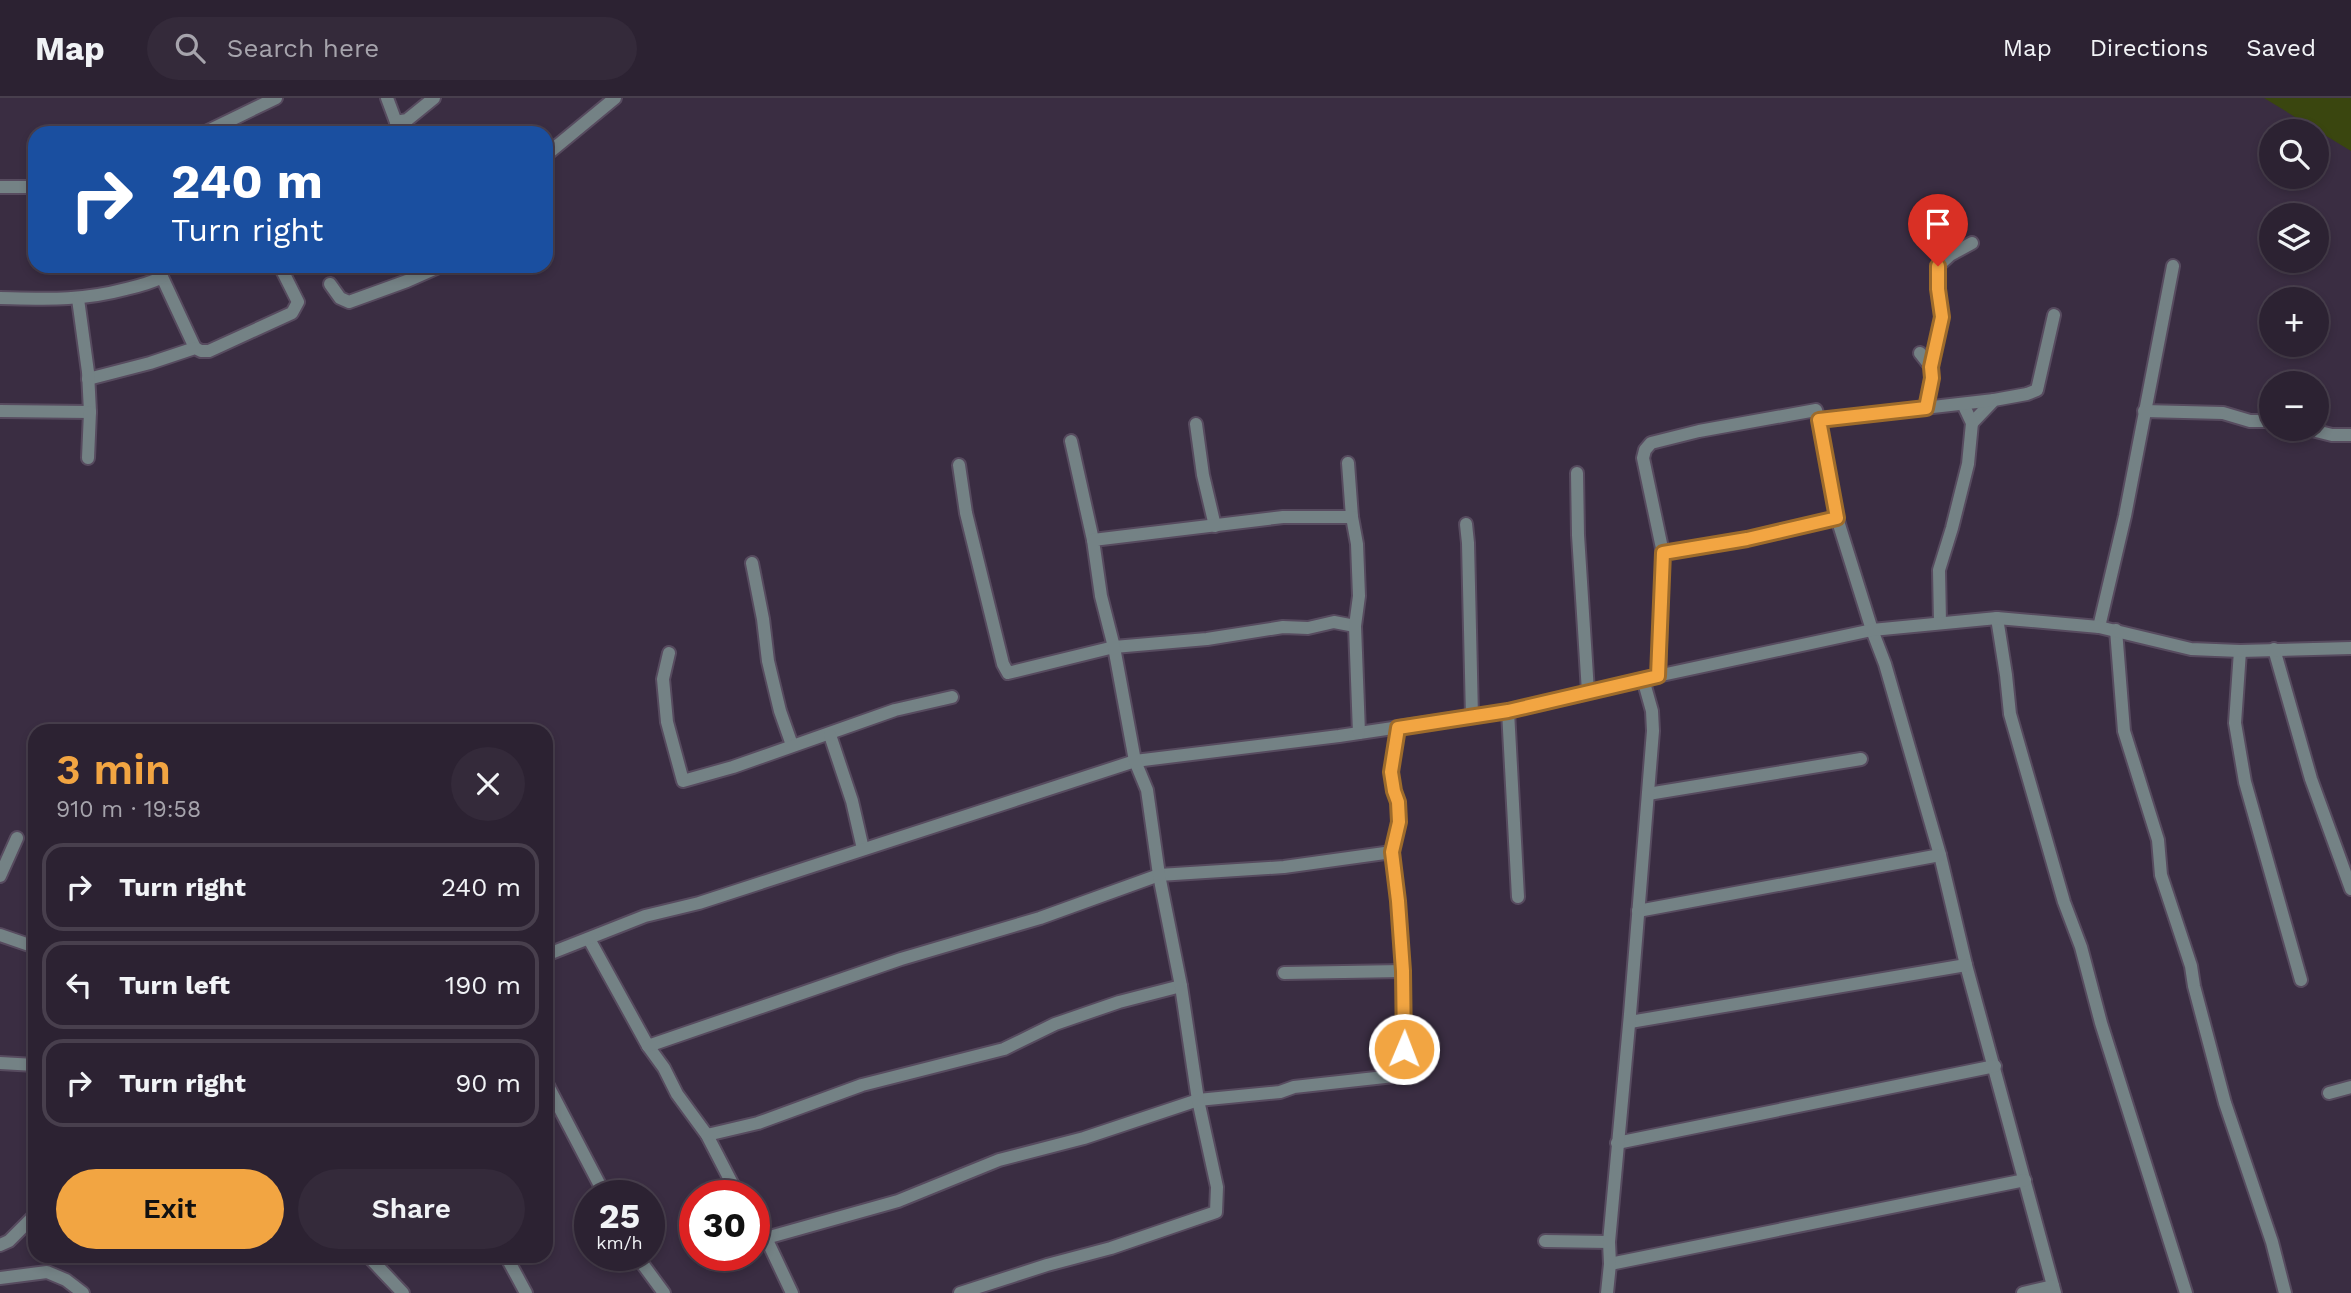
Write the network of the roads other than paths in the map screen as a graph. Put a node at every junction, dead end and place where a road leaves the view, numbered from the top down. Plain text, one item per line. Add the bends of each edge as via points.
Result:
1 (275, 98) edge
2 (387, 98) edge
3 (434, 98) edge
4 (615, 98) edge
5 (220, 126) edge
6 (398, 126) edge
7 (399, 126) edge
8 (553, 149) edge
9 (0, 187) edge
10 (28, 187) edge
11 (1972, 243) dead end
12 (2173, 266) dead end
13 (158, 273) edge
14 (160, 273) edge
15 (284, 273) edge
16 (426, 273) edge
17 (330, 284) dead end
18 (0, 298) edge
19 (78, 299) junction
20 (2054, 315) dead end
21 (195, 348) junction
22 (1920, 353) dead end
23 (1931, 367) junction
24 (88, 379) junction
25 (1994, 400) junction
26 (1964, 404) junction
27 (1926, 408) junction
28 (0, 411) edge
29 (2144, 411) junction
30 (90, 412) junction
31 (1819, 420) junction
32 (2259, 421) edge
33 (1972, 423) junction
34 (1196, 424) dead end
35 (2329, 434) edge
36 (2351, 435) edge
37 (1071, 441) dead end
38 (88, 458) dead end
39 (1348, 463) dead end
40 (959, 465) dead end
41 (1577, 473) dead end
42 (1352, 517) junction
43 (1837, 518) junction
44 (1465, 524) dead end
45 (1215, 526) junction
46 (1093, 540) junction
47 (1663, 553) junction
48 (752, 563) dead end
49 (1997, 618) junction
50 (1940, 623) junction
51 (1355, 626) junction
52 (2099, 627) junction
53 (1872, 630) junction
54 (2116, 630) junction
55 (1114, 647) junction
56 (2351, 648) edge
57 (2274, 649) junction
58 (2240, 651) junction
59 (669, 653) dead end
60 (1658, 676) junction
61 (1643, 679) junction
62 (1588, 692) junction
63 (952, 697) dead end
64 (1508, 711) junction
65 (1472, 717) junction
66 (1398, 728) junction
67 (1359, 733) junction
68 (830, 735) junction
69 (792, 745) junction
70 (1861, 759) dead end
71 (1135, 761) junction
72 (1648, 794) junction
73 (17, 838) dead end
74 (863, 849) junction
75 (1392, 852) junction
76 (1940, 855) junction
77 (1158, 875) junction
78 (0, 876) edge
79 (2351, 889) edge
80 (1518, 897) dead end
81 (1638, 911) junction
82 (0, 935) edge
83 (589, 939) junction
84 (28, 945) edge
85 (553, 952) edge
86 (1966, 965) junction
87 (1403, 971) junction
88 (1284, 973) dead end
89 (2301, 980) dead end
90 (1181, 986) junction
91 (1630, 1022) junction
92 (648, 1046) junction
93 (0, 1063) edge
94 (28, 1065) edge
95 (1995, 1066) junction
96 (2351, 1087) edge
97 (2329, 1093) dead end
98 (553, 1095) edge
99 (1198, 1100) junction
100 (707, 1135) junction
101 (1617, 1143) junction
102 (597, 1180) edge
103 (730, 1180) edge
104 (2025, 1180) junction
105 (28, 1222) edge
106 (770, 1237) edge
107 (1545, 1241) dead end
108 (1609, 1242) junction
109 (0, 1245) edge
110 (770, 1248) edge
111 (375, 1263) edge
112 (510, 1263) edge
113 (1610, 1264) junction
114 (648, 1271) edge
115 (0, 1278) edge
116 (2054, 1290) edge
117 (788, 1292) edge
118 (83, 1293) edge
119 (403, 1293) edge
120 (526, 1293) edge
121 (664, 1293) edge
122 (960, 1293) edge
123 (1607, 1293) edge
124 (2024, 1293) edge
125 (2186, 1293) edge
126 (2285, 1293) edge

1 - 5 street
2 - 6 street
3 - 7 street
4 - 8 street
9 - 10 street
11 - 23 street via 1938,266 1942,317
12 - 29 street
13 - 19 street via 154,281
14 - 21 street
15 - 21 street via 298,302 292,313 209,351
16 - 17 street via 349,302
18 - 19 street
19 - 24 street
20 - 25 street via 2037,390
21 - 24 street
22 - 23 street
23 - 27 street
24 - 30 street
25 - 26 street
25 - 33 street
26 - 27 street
26 - 33 street
27 - 31 street
28 - 30 street
29 - 32 street via 2223,413
29 - 52 street
30 - 38 street
31 - 43 street
31 - 47 street via 1816,410 1804,411 1651,443 1643,458
33 - 50 street via 1968,464 1939,570
34 - 45 street
35 - 36 street
37 - 46 street
39 - 42 street
40 - 55 street via 966,513 1008,673
41 - 62 street
42 - 45 street via 1283,517
42 - 51 street via 1359,596
43 - 47 street
43 - 53 street
44 - 65 street
45 - 46 street
46 - 55 street
47 - 60 street
48 - 69 street via 768,661
49 - 50 street
49 - 52 street
49 - 125 street via 2010,714
50 - 53 street
51 - 55 street via 1334,622
51 - 67 street
52 - 54 street
53 - 60 street
53 - 76 street
54 - 58 street via 2191,649
54 - 126 street via 2124,731 2158,840 2161,875 2191,965 2225,1103
55 - 71 street
56 - 57 street
57 - 58 street
57 - 79 street via 2311,779
58 - 89 street via 2235,723 2245,782
59 - 69 street via 663,679 667,722 683,781
60 - 61 street
61 - 62 street
61 - 72 street via 1653,731
62 - 64 street
63 - 68 street via 895,710
64 - 65 street
64 - 80 street
65 - 66 street
66 - 67 street
66 - 75 street via 1391,772 1399,822
67 - 71 street
68 - 69 street
68 - 74 street
70 - 72 street
71 - 74 street
71 - 77 street via 1147,790
72 - 81 street
73 - 78 street
74 - 83 street via 645,916
75 - 77 street via 1284,867
75 - 87 street
76 - 81 street
76 - 86 street
77 - 90 street
77 - 92 street
81 - 91 street
82 - 84 street
83 - 85 street
83 - 92 street
86 - 91 street
86 - 95 street
87 - 88 street
87 - 99 street via 1403,1075
90 - 99 street
90 - 100 street via 1055,1024 1004,1049 862,1085 758,1123
91 - 101 street
92 - 100 street
93 - 94 street
95 - 101 street
95 - 104 street
96 - 97 street
98 - 102 street
99 - 106 street via 999,1160 898,1201
99 - 122 street via 1217,1188 1216,1212
100 - 103 street
101 - 108 street
104 - 113 street
104 - 116 street
105 - 109 street
107 - 108 street
108 - 113 street
110 - 117 street
111 - 119 street
112 - 120 street
113 - 123 street
114 - 121 street
115 - 118 street via 47,1272
116 - 124 street

